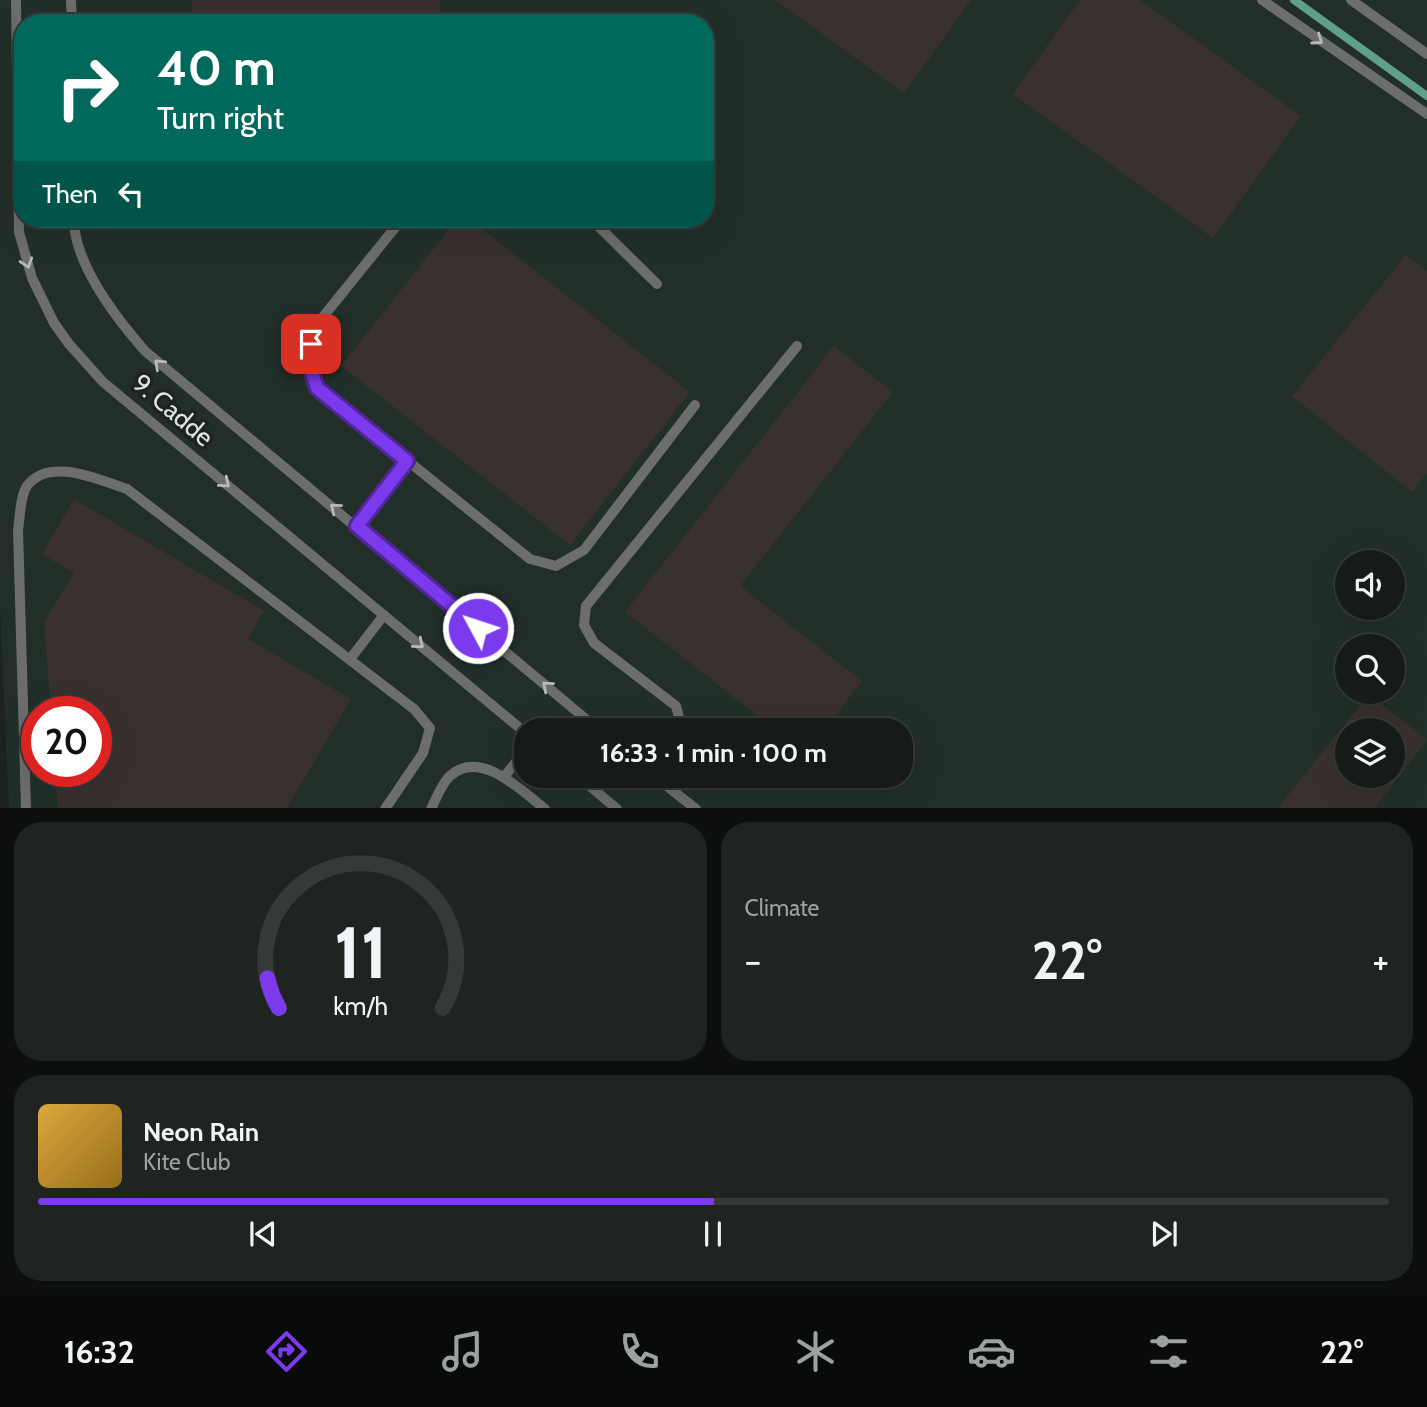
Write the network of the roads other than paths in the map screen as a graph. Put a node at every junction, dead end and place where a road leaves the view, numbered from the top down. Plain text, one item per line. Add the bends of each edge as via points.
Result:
1 (1262, 0) edge
2 (1351, 0) edge
3 (1427, 54) edge
4 (1427, 114) edge
5 (19, 228) edge
6 (76, 228) edge
7 (395, 228) edge
8 (601, 228) edge
9 (657, 284) dead end
10 (797, 346) dead end
11 (695, 405) dead end
12 (407, 461) junction
13 (357, 526) junction
14 (384, 615) junction
15 (350, 659) junction
16 (585, 718) edge
17 (679, 718) edge
18 (514, 723) edge
19 (514, 764) edge
20 (504, 777) junction
21 (593, 788) edge
22 (670, 788) edge
23 (26, 808) edge
24 (385, 808) edge
25 (430, 808) edge
26 (545, 808) edge
27 (617, 808) edge
28 (696, 808) edge

1 -> 4 lane
2 - 3 lane
5 -> 14 lane, 9. Cadde via 32,278 54,323 103,382
13 -> 6 lane, 9. Cadde via 145,351 93,277
7 - 12 lane via 314,328 308,360 317,388
8 - 9 lane
10 - 17 lane via 586,606 584,625 594,643 676,706
11 - 12 lane via 584,550 556,566 530,559
12 - 13 lane
16 -> 13 lane, 9. Cadde
14 - 15 lane
14 -> 18 lane, 9. Cadde
15 - 23 lane via 127,489 76,472 41,474 26,487 19,530
15 - 24 lane via 414,709 430,728 423,752
19 - 20 lane
20 - 25 lane via 484,768 466,768 450,776
20 - 26 lane
21 - 27 lane
22 - 28 lane

